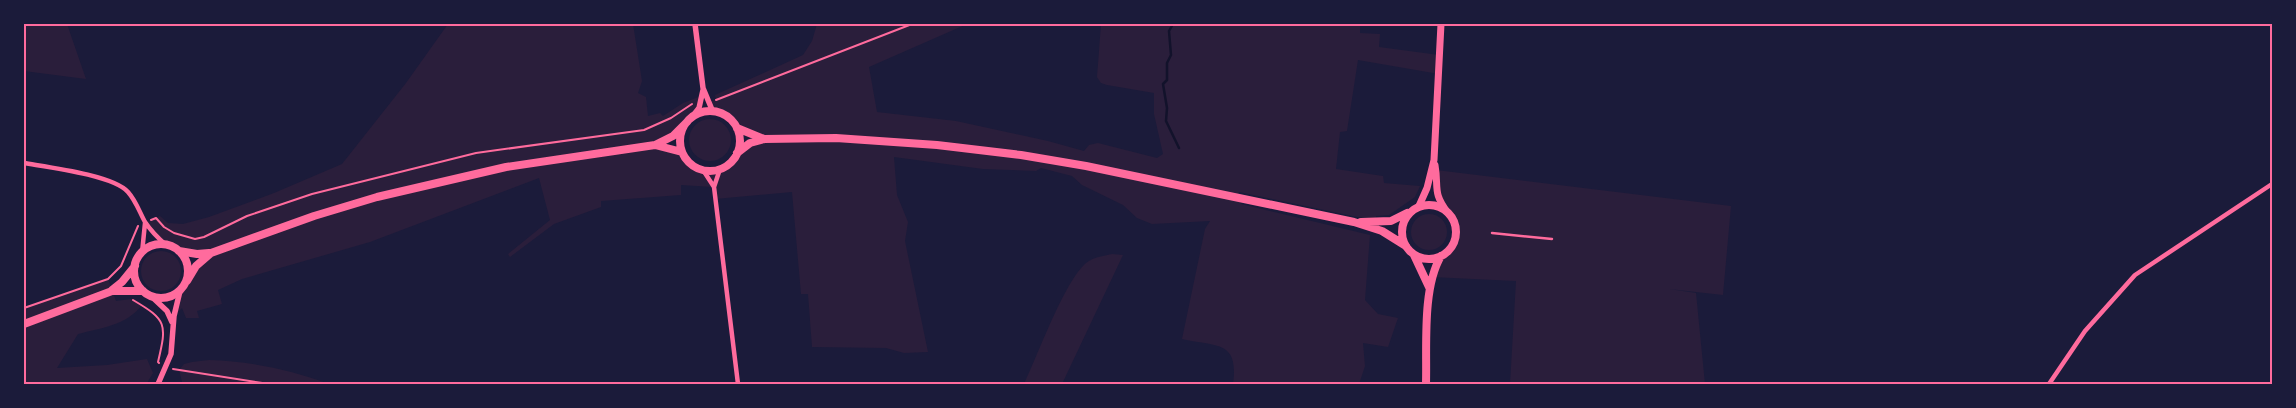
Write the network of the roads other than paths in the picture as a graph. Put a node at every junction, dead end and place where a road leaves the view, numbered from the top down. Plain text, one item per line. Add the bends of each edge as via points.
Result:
1 (695, 24) edge
2 (1441, 24) edge
3 (703, 88) junction
4 (713, 112) junction
5 (690, 120) junction
6 (737, 128) junction
7 (764, 139) junction
8 (655, 145) junction
9 (682, 152) junction
10 (737, 153) junction
11 (1434, 160) junction
12 (24, 163) edge
13 (720, 169) junction
14 (703, 170) junction
15 (2272, 184) edge
16 (714, 187) junction
17 (1419, 206) junction
18 (1411, 211) junction
19 (1448, 213) junction
20 (145, 222) junction
21 (1354, 222) junction
22 (1492, 234) dead end
23 (1552, 239) dead end
24 (166, 245) junction
25 (1406, 246) junction
26 (179, 251) junction
27 (142, 253) junction
28 (211, 253) junction
29 (1414, 254) junction
30 (1441, 256) junction
31 (135, 266) junction
32 (186, 281) junction
33 (1429, 287) junction
34 (112, 290) junction
35 (143, 291) junction
36 (180, 291) junction
37 (151, 296) junction
38 (24, 324) edge
39 (173, 324) junction
40 (158, 384) edge
41 (738, 384) edge
42 (1426, 384) edge
43 (2049, 384) edge

1 - 3 street
2 - 11 main road
3 - 4 street
3 - 5 street
4 - 5 main road via 699,114
4 - 6 main road via 727,117
5 - 8 main road via 673,136
5 - 9 main road via 681,136
6 - 7 main road
6 - 10 main road via 740,145
7 - 10 main road via 750,143
7 - 21 main road via 889,141 1021,154
8 - 9 main road
8 - 28 main road via 506,167 418,187 314,216
9 - 14 main road via 694,167
10 - 13 main road
11 - 17 main road
11 - 19 main road via 1436,191
12 - 20 street via 120,185 134,199
13 - 14 main road
13 - 16 street
14 - 16 street
15 - 43 street via 2135,275 2085,331
16 - 41 street
17 - 18 main road
17 - 19 main road via 1435,205
18 - 21 main road via 1390,221
18 - 25 main road via 1403,224
19 - 30 main road via 1456,228 1456,237
20 - 24 street
20 - 27 street
21 - 25 main road via 1382,231
22 - 23 lane
24 - 26 main road
24 - 27 main road via 149,247
25 - 29 main road
26 - 28 main road
26 - 32 main road via 188,265
27 - 31 main road
28 - 32 main road via 196,266
29 - 30 main road via 1427,259
29 - 33 main road
30 - 33 main road
31 - 34 main road
31 - 35 main road via 138,284
32 - 36 main road
33 - 42 main road
34 - 35 main road
34 - 38 main road
35 - 37 main road
36 - 37 main road via 166,298
36 - 39 street
37 - 39 street via 167,311
39 - 40 street via 172,346

